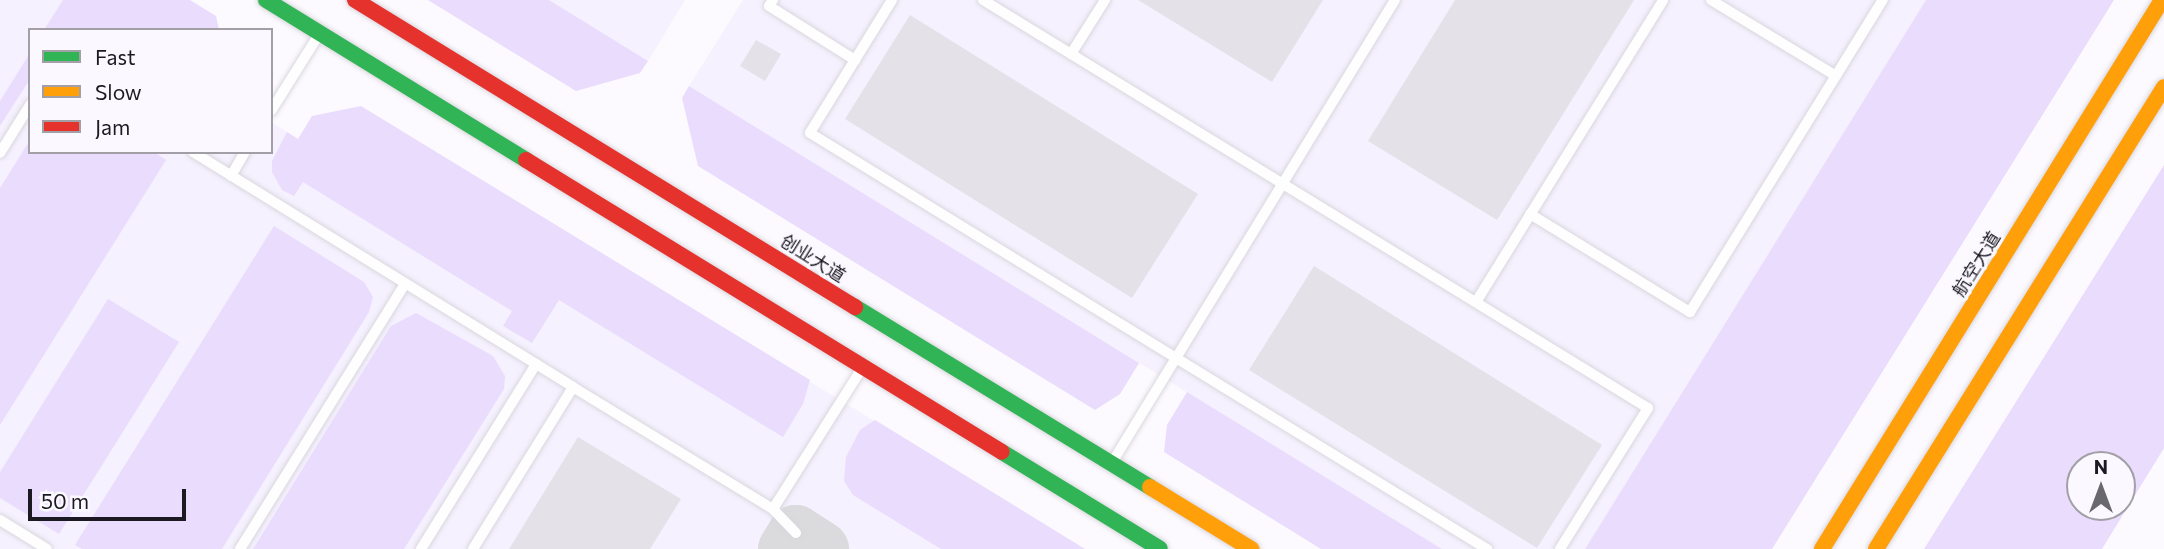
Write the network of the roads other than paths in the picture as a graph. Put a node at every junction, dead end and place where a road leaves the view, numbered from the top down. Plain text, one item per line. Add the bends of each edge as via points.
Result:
1 (266, 0) edge
2 (355, 0) edge
3 (773, 0) edge
4 (892, 0) edge
5 (984, 0) edge
6 (1105, 0) edge
7 (1395, 0) edge
8 (1663, 0) edge
9 (1711, 0) edge
10 (1883, 0) edge
11 (2162, 0) edge
12 (320, 33) junction
13 (1071, 54) junction
14 (855, 60) junction
15 (1836, 76) junction
16 (2164, 87) edge
17 (28, 108) edge
18 (273, 108) edge
19 (0, 153) edge
20 (196, 154) edge
21 (245, 154) edge
22 (231, 176) junction
23 (1283, 184) junction
24 (1530, 214) junction
25 (405, 284) junction
26 (1476, 302) junction
27 (1176, 358) junction
28 (536, 364) junction
29 (863, 367) junction
30 (573, 387) junction
31 (1112, 464) junction
32 (773, 509) junction
33 (0, 520) edge
34 (796, 533) dead end
35 (47, 549) edge
36 (240, 549) edge
37 (421, 549) edge
38 (472, 549) edge
39 (1160, 549) edge
40 (1251, 549) edge
41 (1487, 549) edge
42 (1560, 549) edge
43 (1822, 549) edge
44 (1876, 549) edge

1 - 12 main road
2 - 31 main road, 创业大道
3 - 14 lane via 769,6
4 - 14 lane
5 - 13 lane
6 - 13 lane
7 - 23 lane
8 - 24 lane
9 - 15 lane
10 - 15 lane
11 - 43 main road, 航空大道
12 - 18 lane
12 - 29 main road
13 - 23 lane
14 - 27 lane via 810,133
15 - 24 lane via 1690,312
16 - 44 main road
17 - 19 lane
20 - 22 lane
21 - 22 lane
22 - 25 lane
23 - 26 lane
23 - 27 lane
24 - 26 lane
25 - 28 lane
25 - 36 lane
26 - 42 lane via 1648,408
27 - 31 lane
27 - 41 lane
28 - 30 lane
28 - 37 lane
29 - 32 lane
29 - 39 main road
30 - 32 lane
30 - 38 lane
31 - 40 main road, 创业大道
32 - 34 lane
33 - 35 lane

